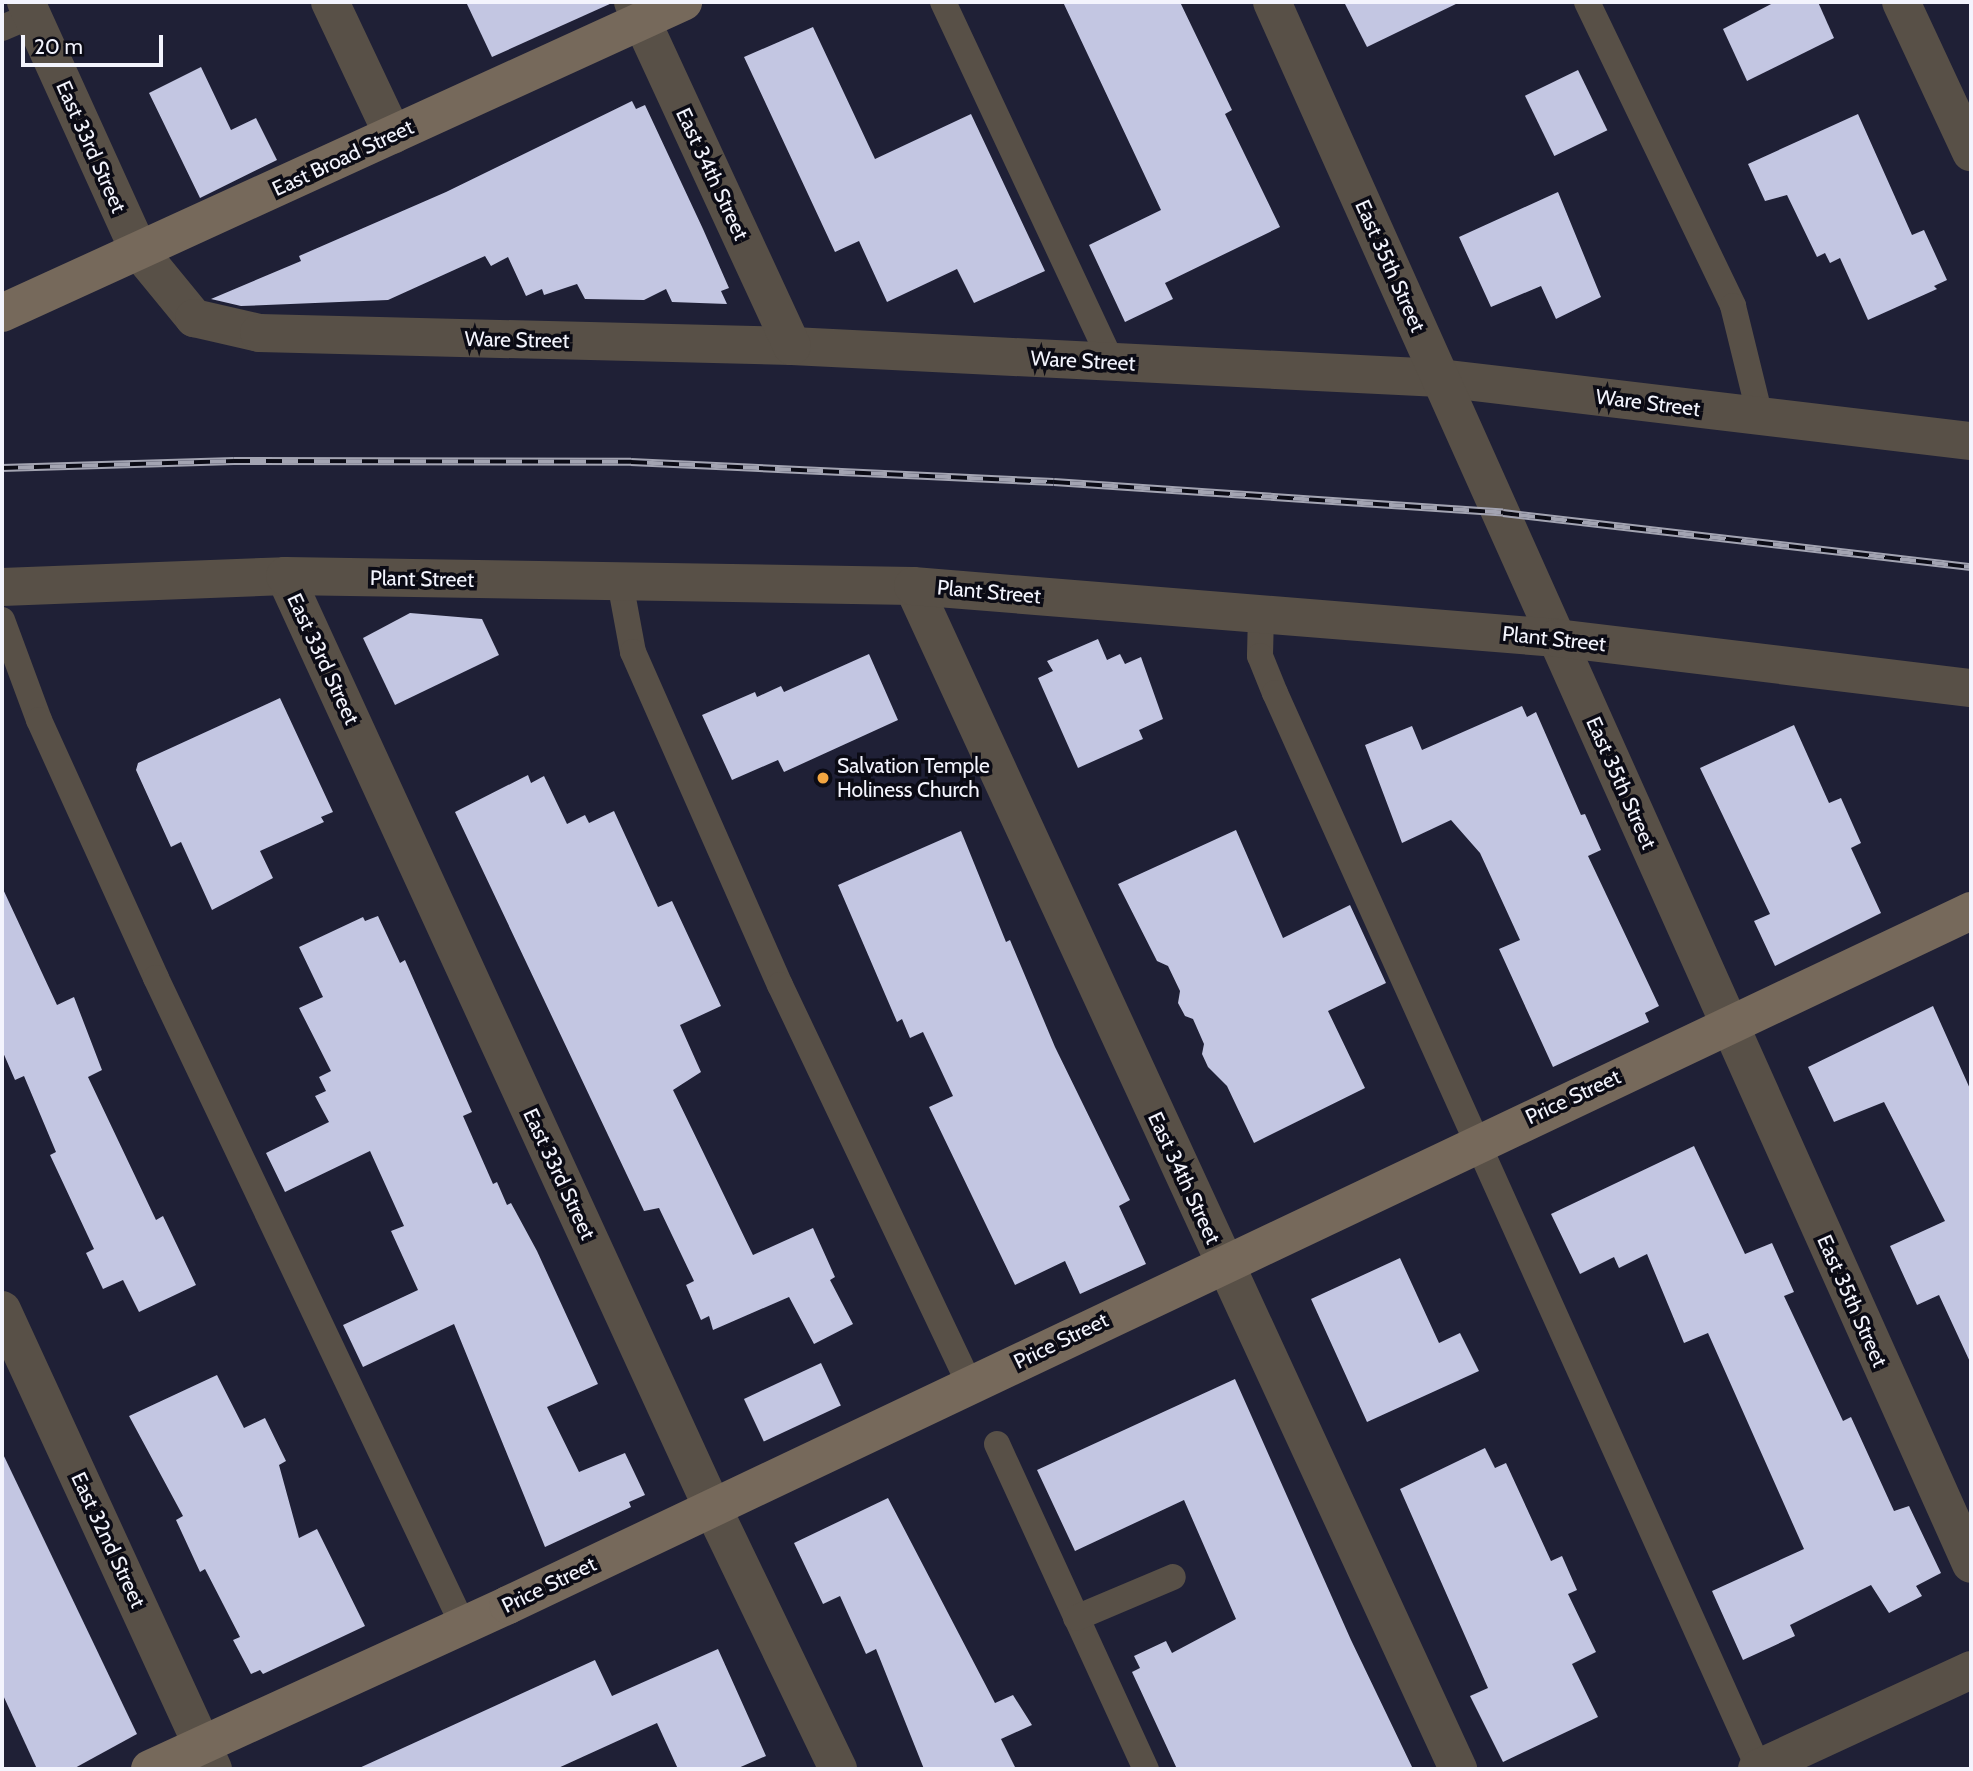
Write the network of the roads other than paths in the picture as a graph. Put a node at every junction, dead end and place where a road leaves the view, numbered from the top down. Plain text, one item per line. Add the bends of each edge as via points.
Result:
1 (330, 2) edge
2 (684, 2) edge
3 (943, 2) edge
4 (1272, 2) edge
5 (1587, 2) edge
6 (1901, 2) edge
7 (638, 11) edge
8 (20, 15) edge
9 (393, 135) junction
10 (1971, 152) edge
11 (139, 251) junction
12 (2, 313) edge
13 (194, 318) joint
14 (792, 346) junction
15 (1112, 362) junction
16 (1440, 379) junction
17 (1760, 416) junction
18 (1971, 441) edge
19 (285, 576) junction
20 (620, 582) junction
21 (913, 586) junction
22 (2, 587) edge
23 (1261, 614) junction
24 (2, 620) edge
25 (1556, 639) junction
26 (1971, 688) edge
27 (1971, 911) edge
28 (1727, 1024) junction
29 (1478, 1142) junction
30 (1222, 1263) junction
31 (2, 1310) edge
32 (970, 1386) junction
33 (997, 1444) dead end
34 (712, 1507) junction
35 (1971, 1564) edge
36 (1173, 1577) dead end
37 (1076, 1618) junction
38 (463, 1625) junction
39 (1971, 1670) edge
40 (207, 1756) edge
41 (150, 1769) edge
42 (838, 1769) edge
43 (1146, 1769) edge
44 (1458, 1769) edge
45 (1758, 1769) edge

1 - 9 street
2 - 7 main road, East Broad Street
3 - 15 lane
4 - 16 street, East 35th Street
5 - 17 lane via 1733,306
6 - 10 street
7 - 9 main road, East Broad Street
7 - 14 street, East 34th Street
8 - 11 street, East 33rd Street
9 - 11 main road, East Broad Street
11 - 12 main road, East Broad Street
11 - 13 street, East 33rd Street
13 - 14 street, Ware Street via 260,333
14 - 15 street, Ware Street
15 - 16 street, Ware Street
16 - 17 street, Ware Street
16 - 25 street, East 35th Street
17 - 18 street, Ware Street
19 - 20 street, Plant Street
19 - 22 street, Plant Street
19 - 34 street, East 33rd Street
20 - 21 street, Plant Street
20 - 32 lane via 633,652 780,985
21 - 23 street, Plant Street
21 - 30 street, East 34th Street
23 - 25 street, Plant Street
23 - 29 lane via 1260,656 1275,693
24 - 38 lane via 39,720 156,978
25 - 26 street, Plant Street
25 - 28 street, East 35th Street
27 - 28 main road, Price Street
28 - 29 main road, Price Street
28 - 35 street, East 35th Street
29 - 30 main road, Price Street
29 - 45 lane
30 - 32 main road, Price Street
30 - 44 street, East 34th Street
31 - 40 street, East 32nd Street
32 - 34 main road, Price Street
33 - 37 lane
34 - 38 main road, Price Street
34 - 42 street, East 33rd Street
36 - 37 lane
37 - 43 lane
38 - 40 main road, Price Street
39 - 45 street
40 - 41 main road, Price Street

